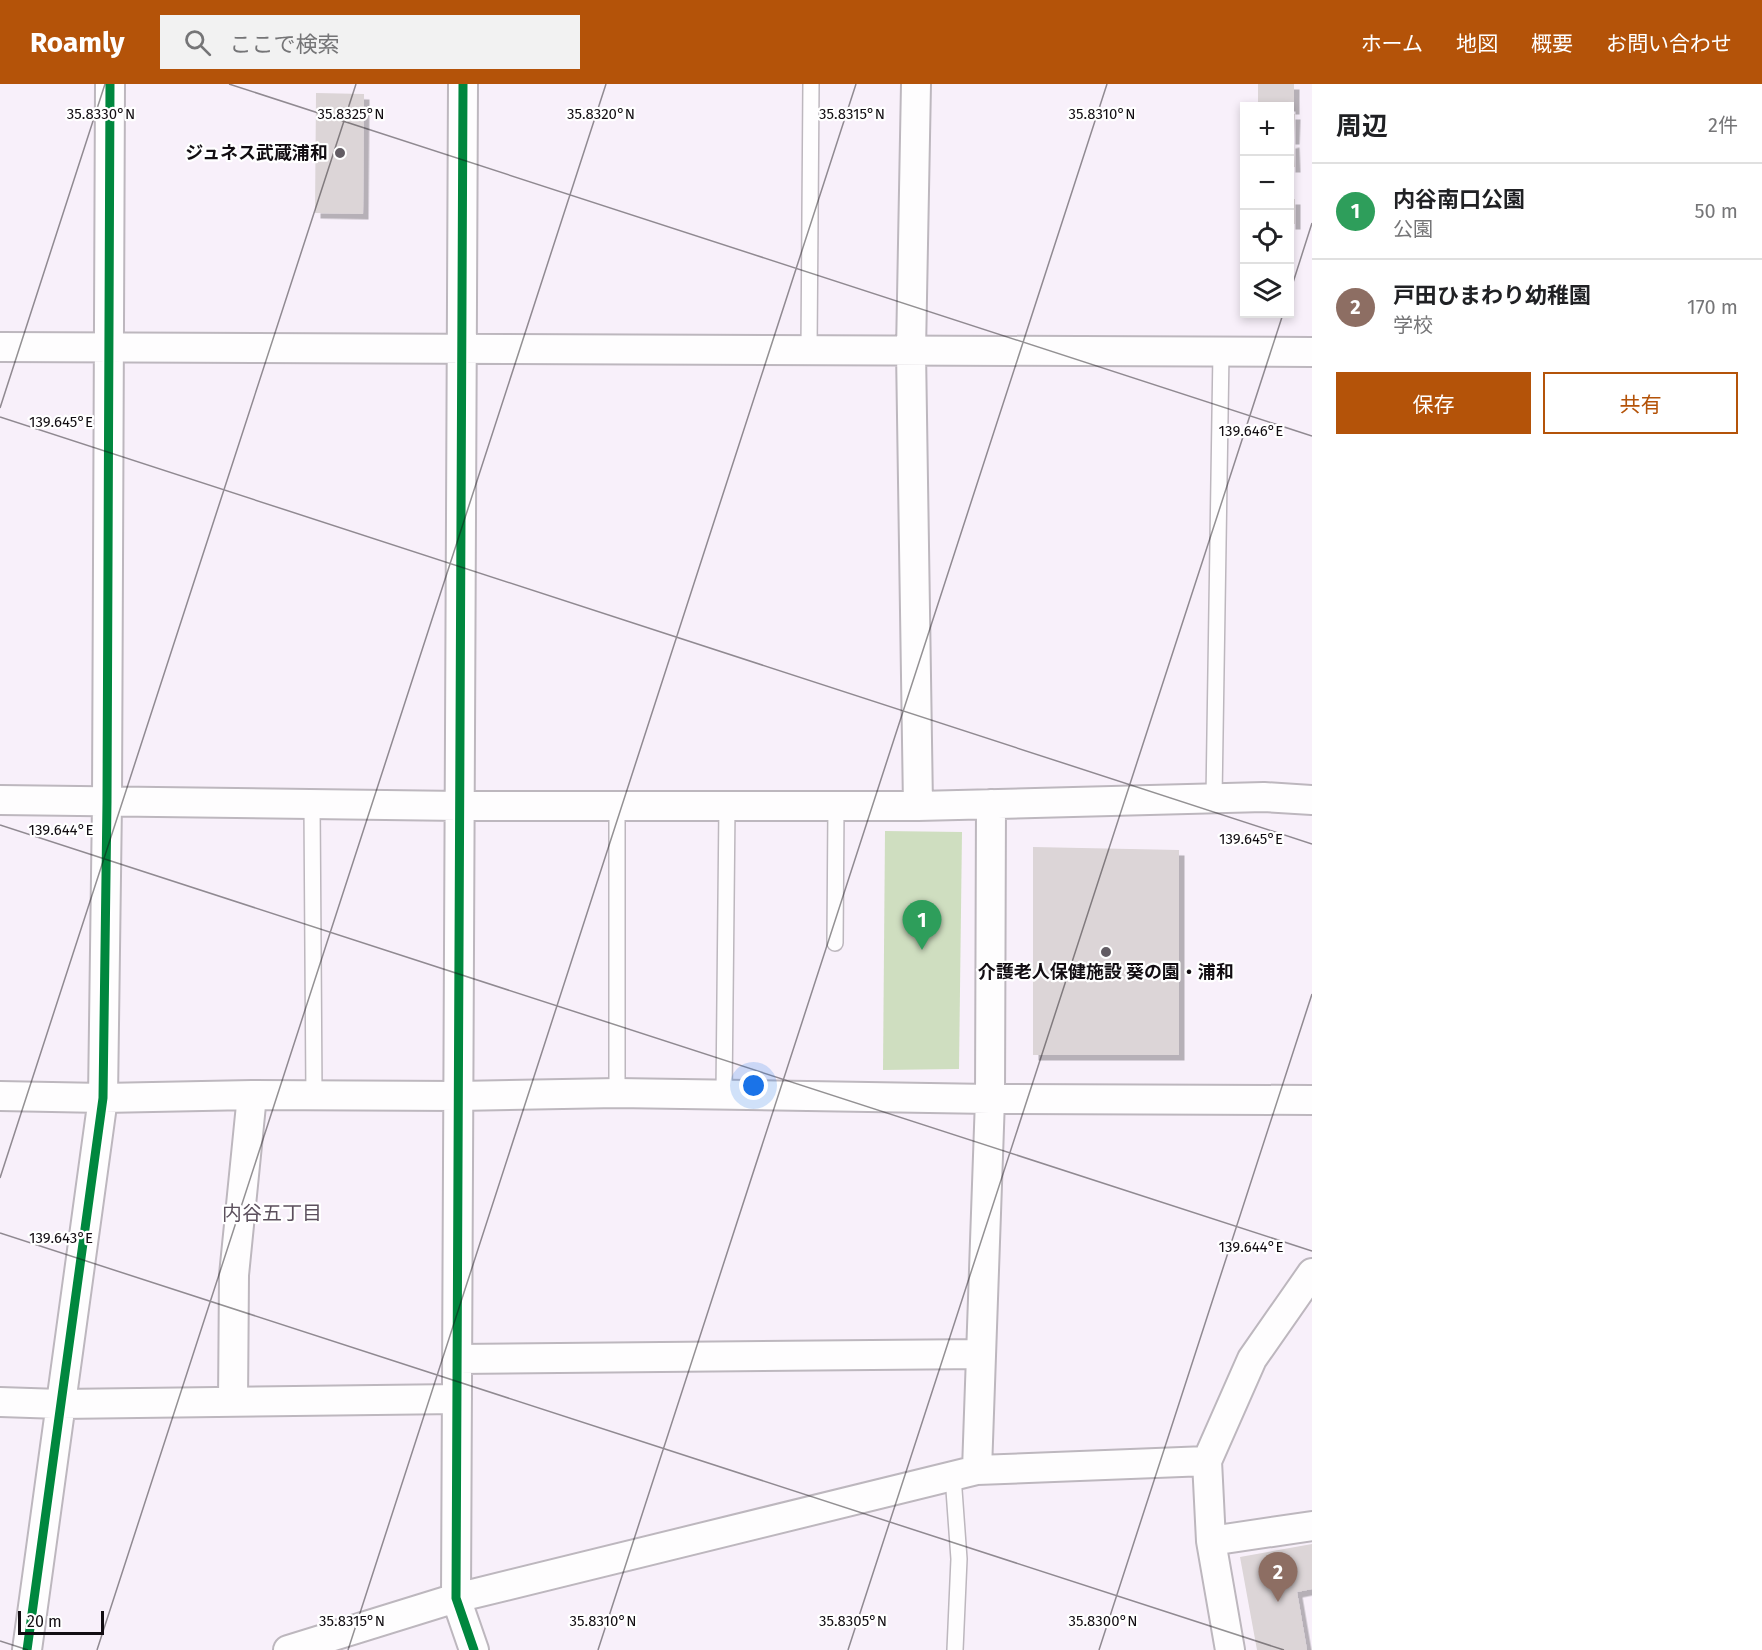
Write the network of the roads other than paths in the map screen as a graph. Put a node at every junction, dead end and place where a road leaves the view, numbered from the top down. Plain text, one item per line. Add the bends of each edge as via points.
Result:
1 (110, 84) edge
2 (463, 84) edge
3 (812, 84) edge
4 (916, 84) edge
5 (0, 348) edge
6 (109, 348) junction
7 (462, 349) junction
8 (809, 350) junction
9 (911, 351) junction
10 (1221, 352) junction
11 (1312, 352) edge
12 (1214, 798) junction
13 (0, 800) edge
14 (1312, 800) edge
15 (107, 802) junction
16 (312, 804) junction
17 (991, 804) junction
18 (460, 806) junction
19 (617, 806) junction
20 (727, 806) junction
21 (836, 806) junction
22 (918, 806) junction
23 (835, 944) dead end
24 (617, 1093) junction
25 (252, 1095) junction
26 (724, 1095) junction
27 (0, 1096) edge
28 (314, 1096) junction
29 (458, 1096) junction
30 (103, 1098) junction
31 (990, 1099) junction
32 (1312, 1100) edge
33 (1312, 1273) edge
34 (981, 1354) junction
35 (457, 1359) junction
36 (457, 1399) junction
37 (0, 1402) edge
38 (233, 1402) junction
39 (60, 1404) junction
40 (1207, 1461) junction
41 (965, 1473) junction
42 (1312, 1526) edge
43 (1211, 1541) junction
44 (456, 1598) junction
45 (27, 1650) edge
46 (288, 1650) edge
47 (474, 1650) edge
48 (955, 1650) edge
49 (1230, 1650) edge

1 - 6 street
2 - 7 street
3 - 8 lane
4 - 9 street
5 - 6 street
6 - 7 street
6 - 15 street
7 - 8 street
7 - 18 street
8 - 9 street
9 - 10 street
9 - 22 street
10 - 11 street
10 - 12 lane
12 - 14 street
12 - 17 street
13 - 15 street
15 - 16 street
15 - 30 street
16 - 18 street
16 - 28 lane
17 - 22 street
17 - 31 street
18 - 19 street
18 - 29 street
19 - 20 street
19 - 24 lane
20 - 21 street
20 - 26 lane
21 - 22 street
21 - 23 lane
24 - 26 street
24 - 29 street
25 - 28 street
25 - 30 street
25 - 38 street via 234,1275
26 - 31 street
27 - 30 street
28 - 29 street
29 - 35 street
30 - 39 street
31 - 32 street
31 - 34 street
33 - 40 street via 1252,1359
34 - 35 street
34 - 41 street
35 - 36 street
36 - 38 street
36 - 44 street
37 - 39 street
38 - 39 street
39 - 45 street
40 - 41 street
40 - 43 street
41 - 44 street
41 - 48 lane
42 - 43 street
43 - 49 street
44 - 46 street
44 - 47 street

